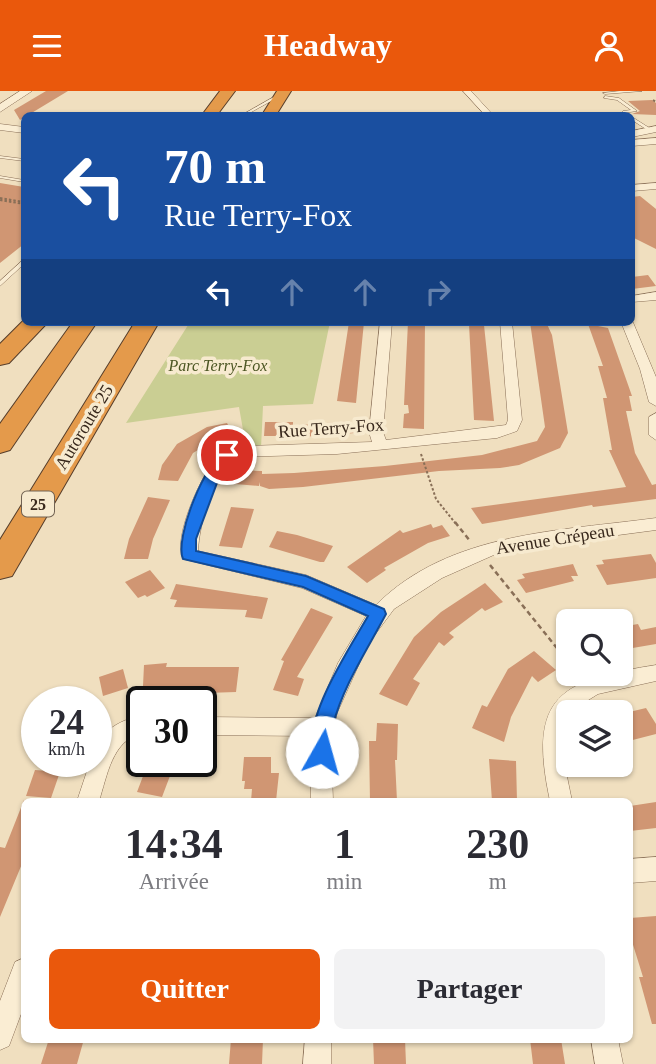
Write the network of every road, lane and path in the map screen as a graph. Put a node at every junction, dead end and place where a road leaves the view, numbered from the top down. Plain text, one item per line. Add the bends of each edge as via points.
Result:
1 (27, 91) edge
2 (228, 91) edge
3 (246, 91) edge
4 (300, 91) edge
5 (467, 91) edge
6 (640, 91) edge
7 (283, 93) edge
8 (605, 97) junction
9 (0, 107) edge
10 (211, 112) edge
11 (231, 112) edge
12 (249, 112) edge
13 (271, 112) edge
14 (288, 112) edge
15 (486, 112) edge
16 (624, 112) edge
17 (633, 112) edge
18 (635, 120) edge
19 (0, 129) edge
20 (21, 130) edge
21 (635, 134) edge
22 (654, 134) edge
23 (635, 142) edge
24 (0, 157) edge
25 (21, 160) edge
26 (0, 177) edge
27 (21, 180) edge
28 (656, 185) edge
29 (635, 188) edge
30 (0, 199) edge
31 (21, 202) edge
32 (21, 264) edge
33 (0, 284) edge
34 (656, 296) edge
35 (635, 299) edge
36 (32, 326) edge
37 (82, 326) edge
38 (145, 326) edge
39 (386, 326) edge
40 (506, 326) edge
41 (629, 326) edge
42 (0, 358) edge
43 (656, 402) edge
44 (656, 417) edge
45 (656, 435) edge
46 (416, 441) junction
47 (0, 444) edge
48 (380, 445) junction
49 (656, 524) edge
50 (472, 544) dead end
51 (487, 562) dead end
52 (0, 567) edge
53 (378, 614) junction
54 (556, 647) edge
55 (656, 673) edge
56 (217, 726) edge
57 (322, 727) junction
58 (126, 728) edge
59 (89, 798) edge
60 (322, 798) edge
61 (560, 798) edge
62 (656, 869) edge
63 (633, 871) edge
64 (21, 979) edge
65 (0, 1037) edge
66 (318, 1043) edge
67 (605, 1043) edge
68 (317, 1064) edge
69 (609, 1064) edge

1 - 9 street
2 - 10 highway
3 - 11 highway
4 - 14 highway
5 - 15 street
6 - 8 lane via 600,94
7 - 12 lane
7 - 13 highway
8 - 16 lane
8 - 17 lane via 618,99
18 - 22 lane
19 - 20 street
21 - 22 street
22 - 23 street
24 - 25 lane
26 - 27 lane
28 - 29 street
30 - 31 path
32 - 33 lane
34 - 35 street
36 - 42 highway
37 - 47 highway
38 - 52 highway, Autoroute 25 / 25
39 - 48 street via 377,425
40 - 46 street, Rue Terry-Fox via 512,428
41 - 43 street
44 - 45 street
46 - 48 street, Rue Terry-Fox
46 - 50 path via 436,499
48 - 53 street, Rue Terry-Fox via 227,455 216,465 188,539 189,555 306,582
49 - 53 street, Avenue Crépeau via 503,544 417,584
51 - 54 path
53 - 57 street, Avenue Crépeau
55 - 61 street via 611,680 567,702 552,735
56 - 57 street
57 - 60 street, Avenue Crépeau
58 - 59 street via 118,732 106,752
62 - 63 street
64 - 65 street
66 - 68 street
67 - 69 street

